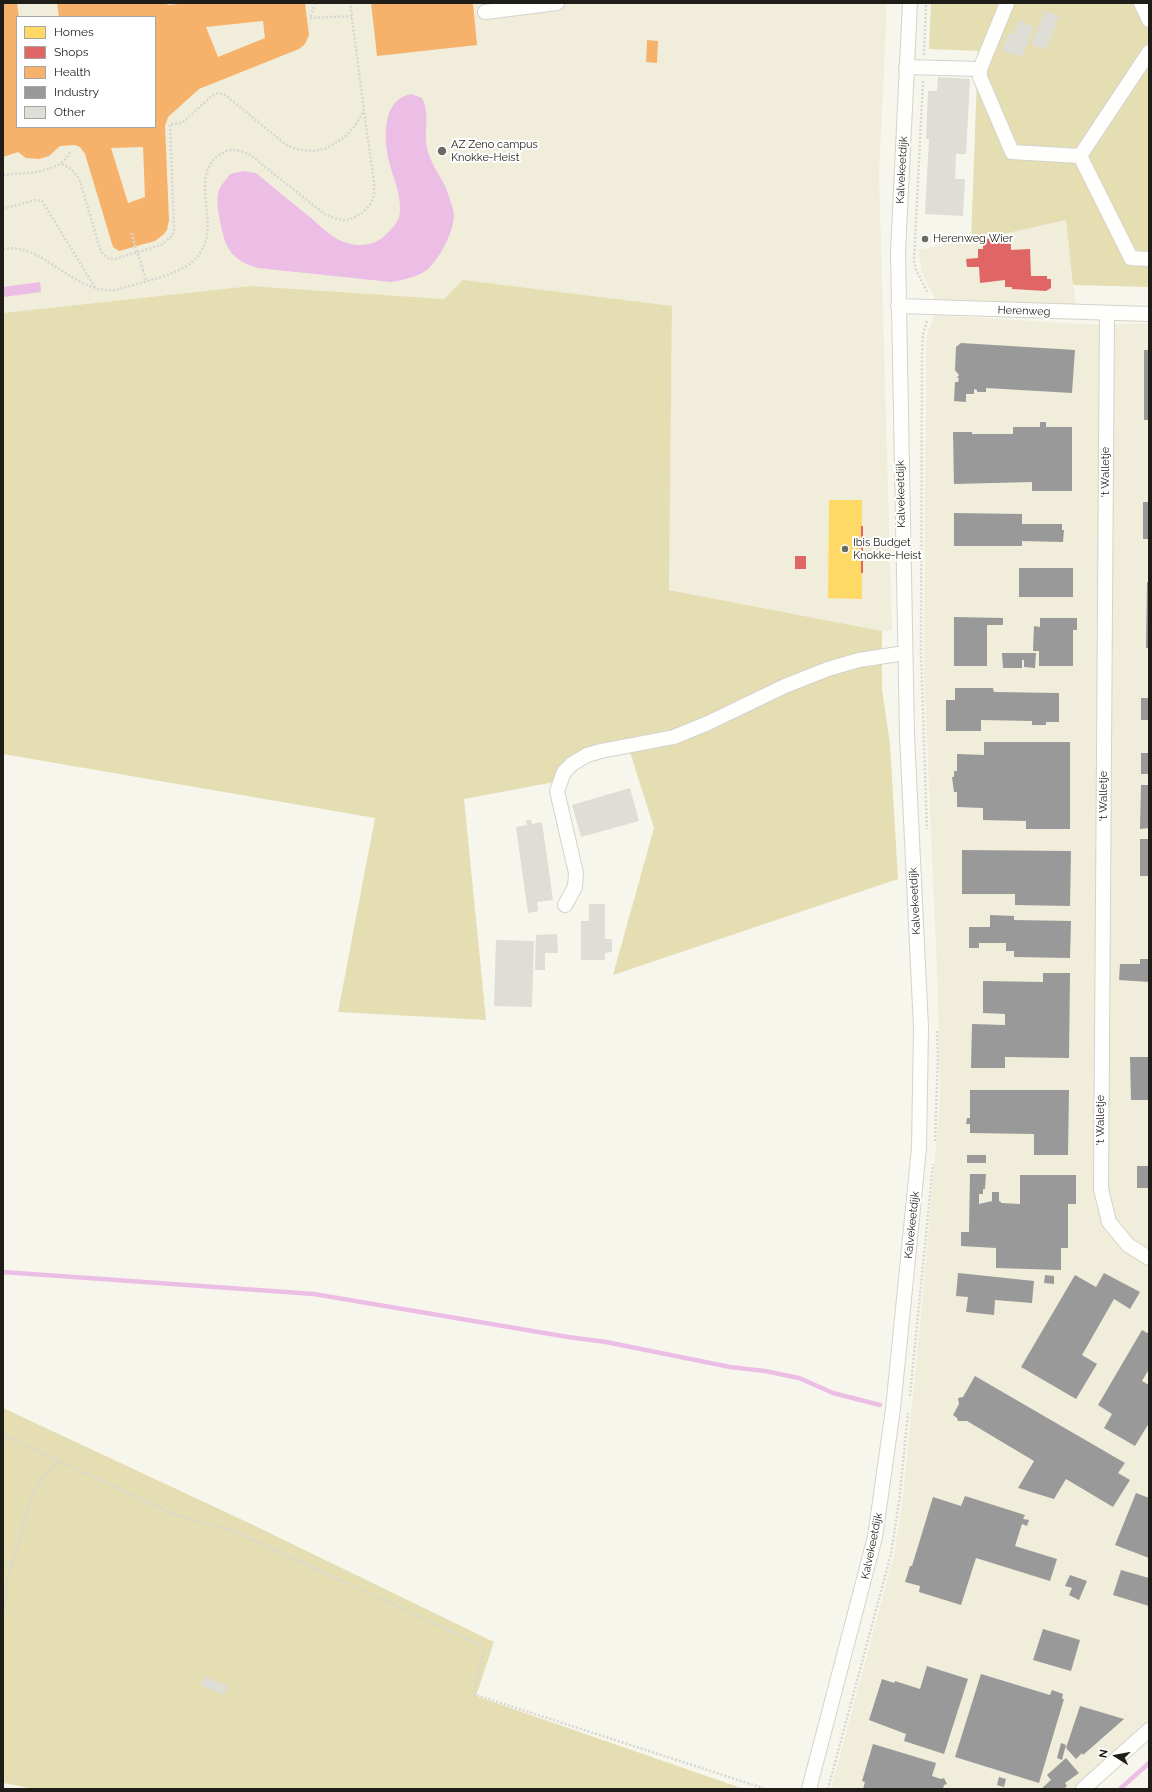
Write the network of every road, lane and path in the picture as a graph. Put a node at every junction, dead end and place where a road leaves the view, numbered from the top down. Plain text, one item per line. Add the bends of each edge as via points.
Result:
1 (315, 3) edge
2 (350, 3) edge
3 (557, 3) edge
4 (910, 3) edge
5 (1007, 3) edge
6 (1141, 3) edge
7 (485, 12) dead end
8 (352, 16) junction
9 (1149, 20) edge
10 (1149, 52) edge
11 (906, 67) junction
12 (980, 70) junction
13 (364, 111) junction
14 (70, 152) dead end
15 (1080, 156) junction
16 (62, 164) junction
17 (3, 175) edge
18 (3, 209) edge
19 (132, 233) dead end
20 (3, 249) edge
21 (1149, 259) edge
22 (146, 280) junction
23 (96, 289) junction
24 (898, 306) junction
25 (1107, 314) junction
26 (1149, 314) edge
27 (905, 653) junction
28 (565, 905) dead end
29 (1149, 1258) edge
30 (3, 1435) edge
31 (57, 1461) junction
32 (3, 1559) edge
33 (12, 1566) junction
34 (3, 1615) edge
35 (1149, 1730) edge
36 (766, 1789) edge
37 (809, 1789) edge
38 (1083, 1789) edge

1 - 8 path via 310,18
2 - 8 path
3 - 7 street
4 - 11 street, Kalvekeetdijk
5 - 12 street
6 - 9 street
8 - 13 path
10 - 15 street
11 - 12 street
11 - 24 street, Kalvekeetdijk
12 - 15 street via 980,77 1012,152
13 - 16 path via 354,127 335,144 313,151 300,150 288,146 224,94 212,96 182,123 170,124 174,222 172,236 161,245 115,260 101,252 79,178
13 - 22 path via 374,195 370,205 362,213 345,221 326,215 250,155 232,149 213,158 206,171 207,234 198,256 182,269
14 - 16 path
15 - 21 street via 1131,258
16 - 17 path via 54,168
18 - 23 path via 35,200 42,201
19 - 22 path, bridge
20 - 23 path via 12,247 28,251
22 - 23 path via 116,290
24 - 25 street, Herenweg
24 - 27 street, Kalvekeetdijk
25 - 26 street, Herenweg
25 - 29 street, 't Walletje via 1101,1189 1109,1222 1128,1245
27 - 28 street via 859,660 828,670 785,686 708,724 674,737 601,751 587,755 572,764 564,772 557,791 576,873 575,887
27 - 37 street, Kalvekeetdijk via 921,1028 916,1182 892,1408 875,1537
30 - 31 path
31 - 33 path via 54,1469 42,1478 32,1496
31 - 36 path via 176,1515 236,1532 486,1647 473,1694
32 - 33 path
33 - 34 path
35 - 38 street

